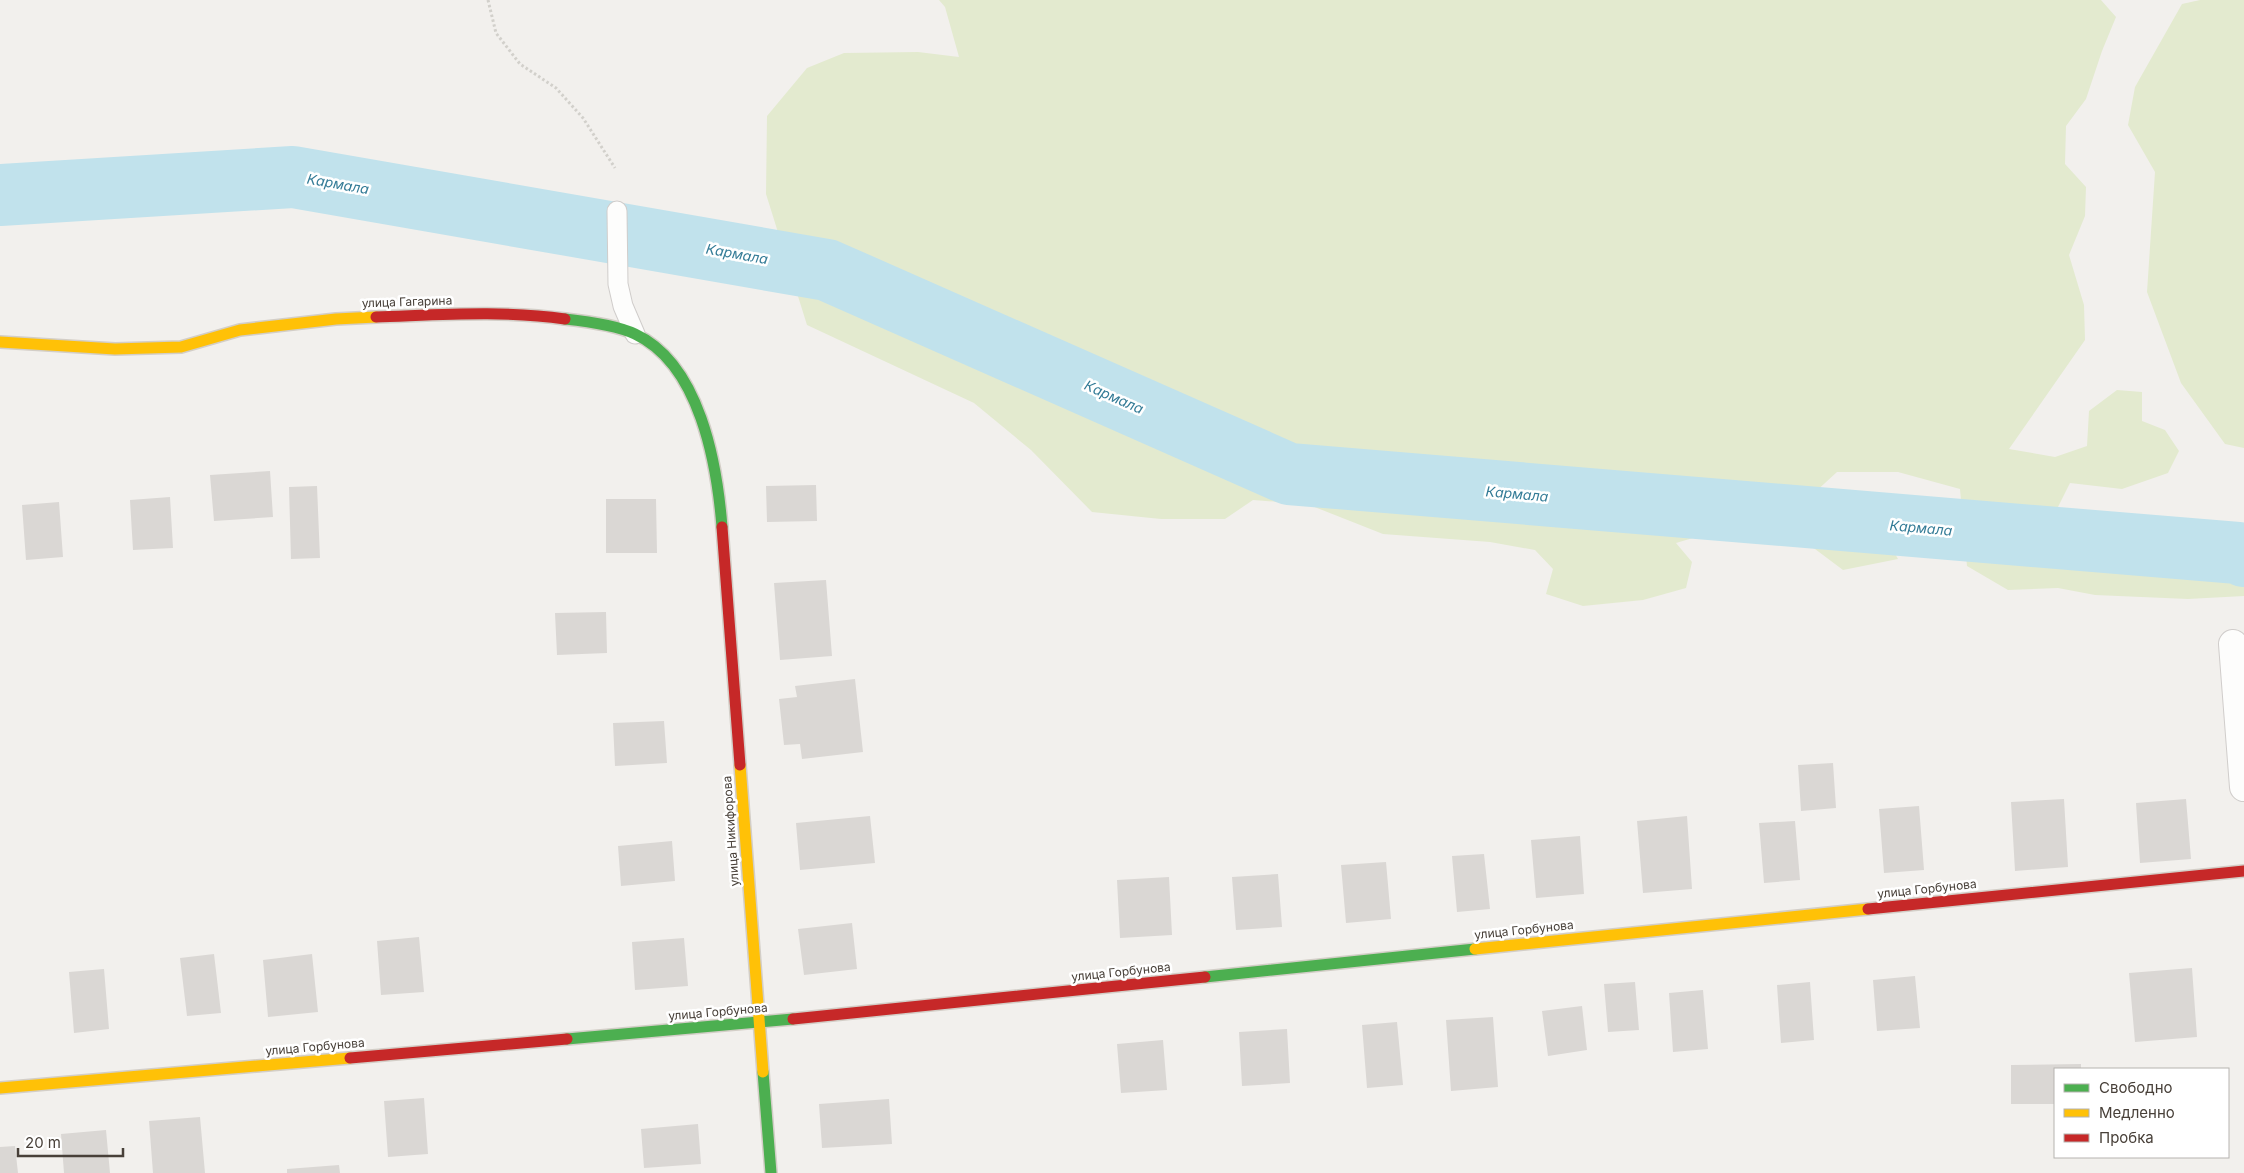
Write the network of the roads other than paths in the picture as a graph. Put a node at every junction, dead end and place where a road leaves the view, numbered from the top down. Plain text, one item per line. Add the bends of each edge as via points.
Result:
1 (616, 211) dead end
2 (634, 334) junction
3 (0, 342) edge
4 (719, 487) joint
5 (2234, 644) dead end
6 (2244, 787) edge
7 (2244, 870) edge
8 (760, 1022) junction
9 (0, 1088) edge
10 (770, 1173) edge

1 - 2 lane via 618,284
2 - 3 street, улица Гагарина via 582,321 539,315 482,313 336,319 240,330 181,347 115,349
2 - 4 street, улица Гагарина via 661,351 683,378 708,438
4 - 8 street, улица Никифорова
5 - 6 street
7 - 8 street, улица Горбунова
8 - 9 street, улица Горбунова
8 - 10 street, улица Никифорова

